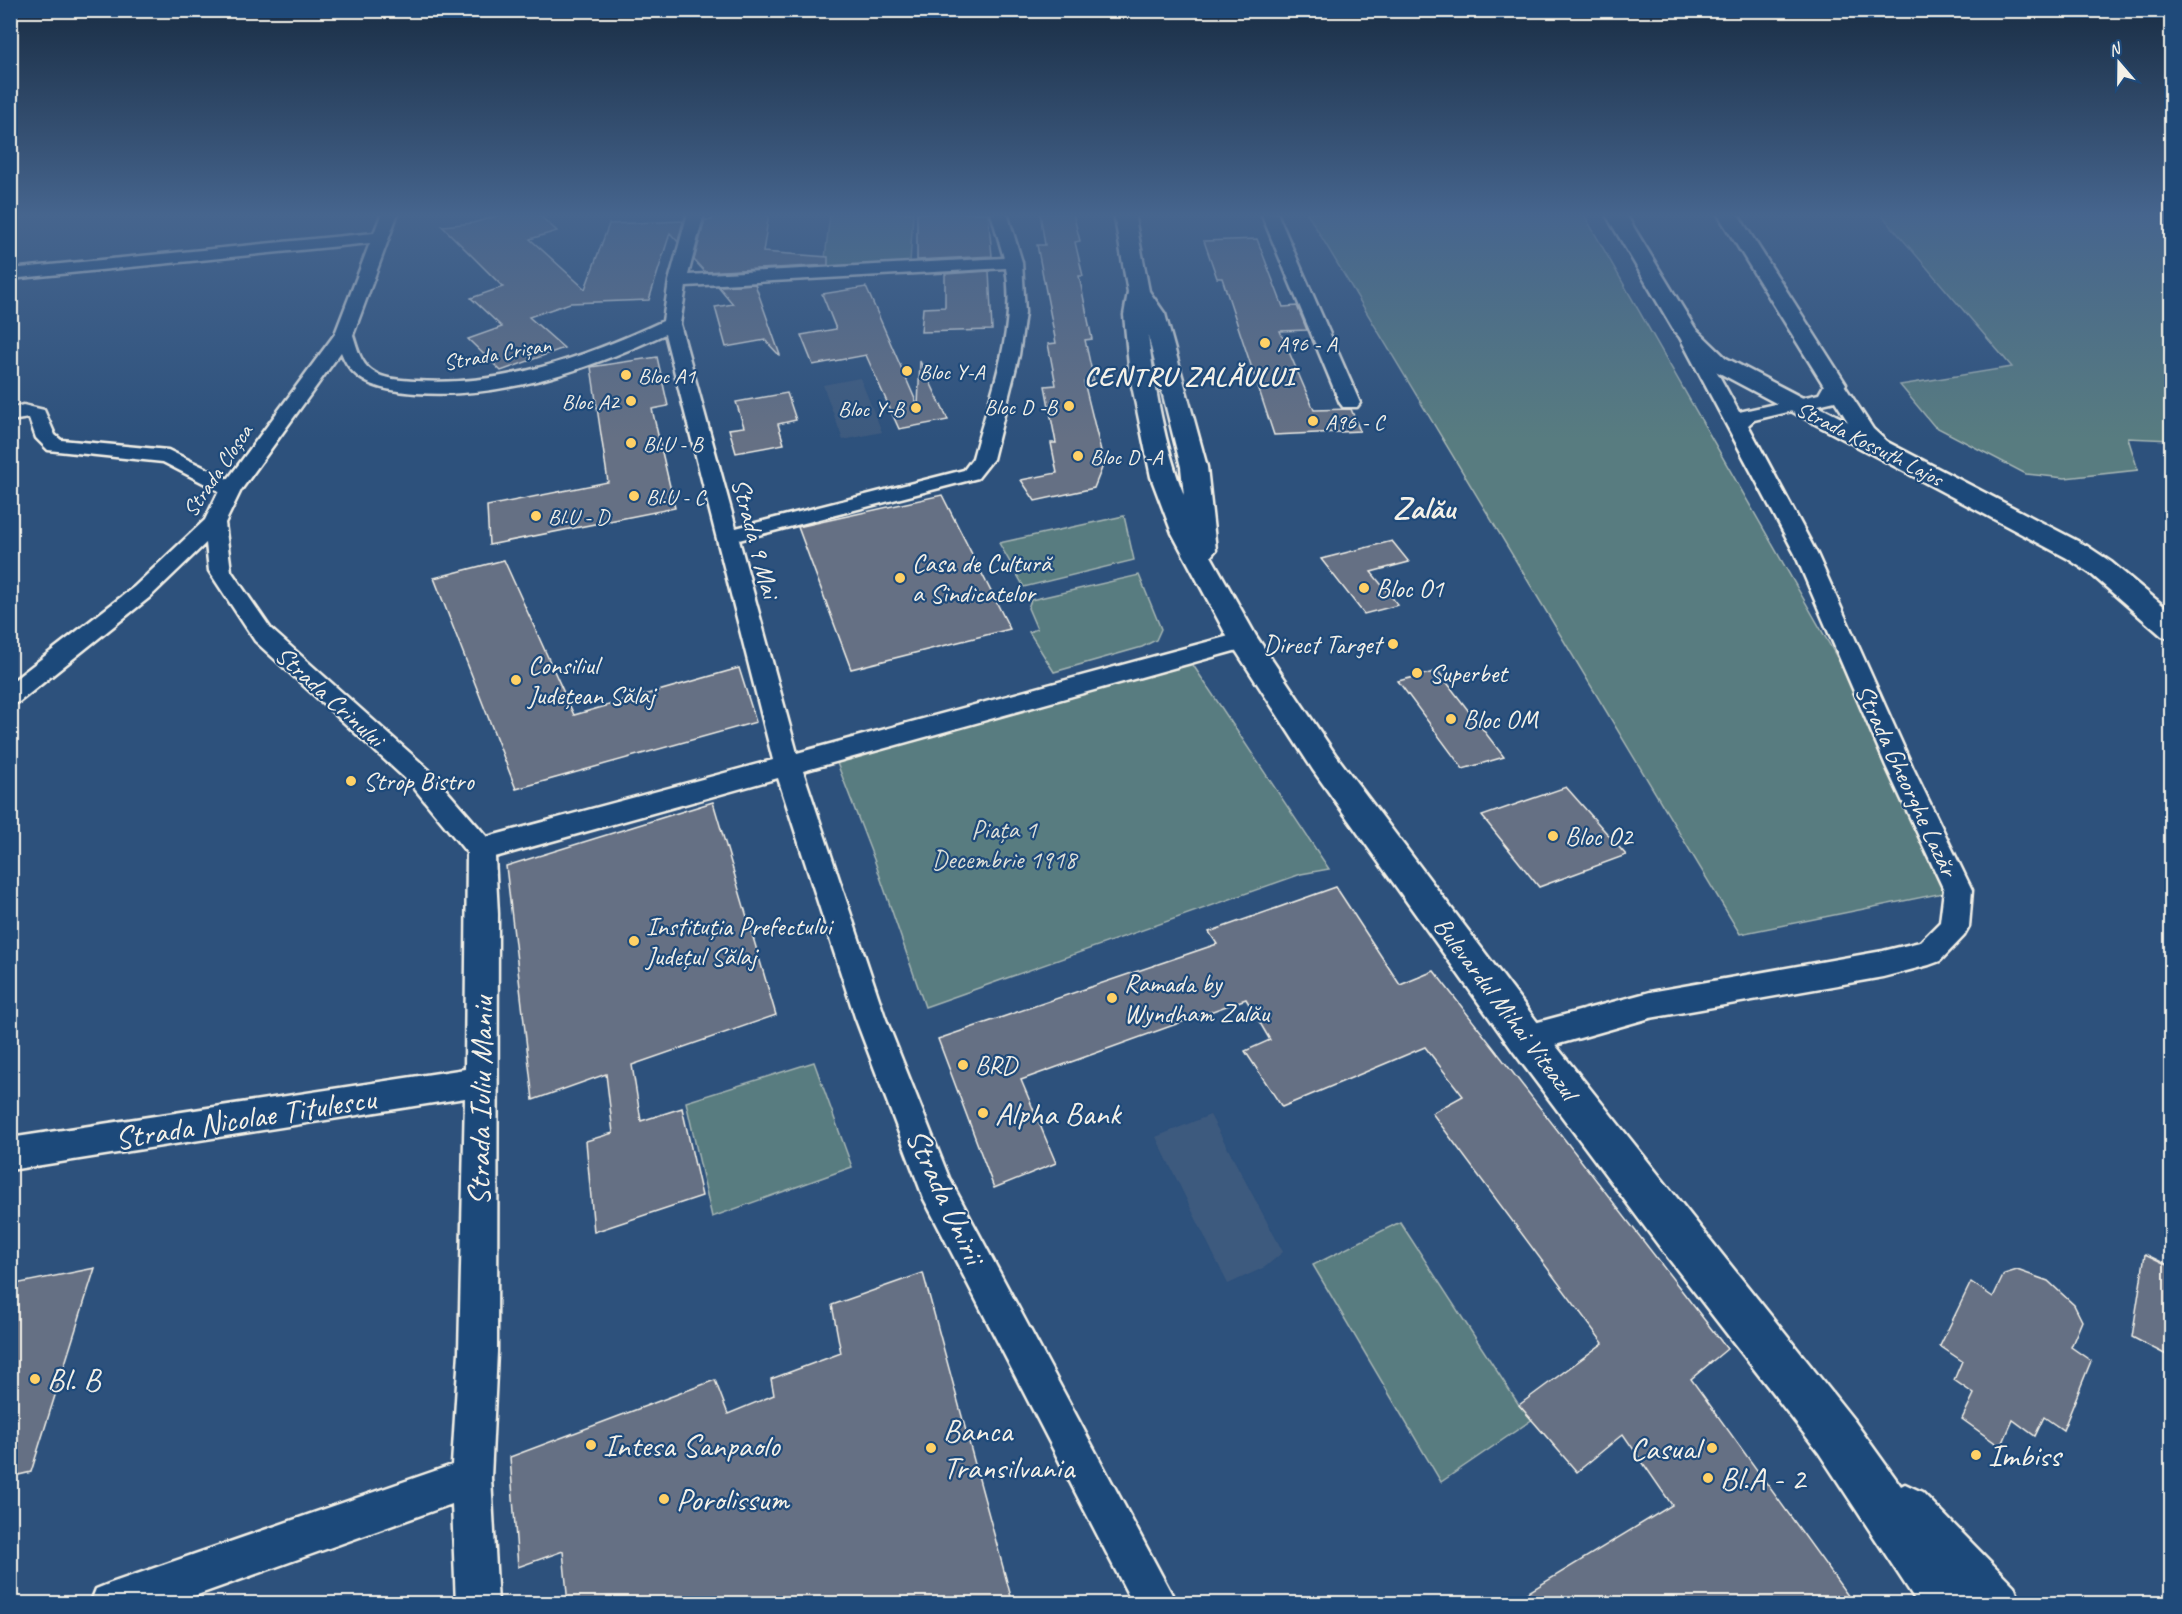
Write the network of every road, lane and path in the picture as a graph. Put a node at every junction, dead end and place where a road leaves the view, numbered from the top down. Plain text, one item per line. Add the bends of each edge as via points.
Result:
1 (362, 288) edge
2 (677, 288) edge
3 (1016, 288) edge
4 (1138, 288) edge
5 (1301, 288) edge
6 (1660, 288) edge
7 (1774, 288) edge
8 (671, 324) junction
9 (1686, 332) junction
10 (344, 335) junction
11 (1834, 384) junction
12 (1350, 403) dead end
13 (1796, 405) junction
14 (10, 415) edge
15 (1738, 430) junction
16 (1889, 453) junction
17 (231, 489) junction
18 (214, 523) junction
19 (726, 537) junction
20 (2172, 628) edge
21 (1244, 640) junction
22 (10, 696) edge
23 (788, 767) junction
24 (481, 850) junction
25 (1527, 1039) junction
26 (480, 1081) junction
27 (10, 1154) edge
28 (1836, 1436) junction
29 (471, 1478) junction
30 (111, 1604) edge
31 (477, 1604) edge
32 (1156, 1604) edge
33 (1948, 1604) edge
34 (1996, 1604) edge

1 - 10 street, Strada Cloșca
2 - 8 street
3 - 19 street via 1012,340 983,459 971,474
4 - 21 main road, Bulevardul Mihai Viteazul via 1136,332 1142,376 1172,501 1185,533
5 - 12 street
6 - 9 main road, Strada Kossuth Lajos
7 - 11 main road
8 - 10 street, Strada Crișan via 585,359 527,377 465,387 423,388 378,382 362,373
8 - 19 street, Strada 9 Mai
9 - 13 main road, Strada Kossuth Lajos via 1718,363
9 - 15 street, Strada Gheorghe Lazăr
10 - 17 street, Strada Cloșca
11 - 13 street via 1832,394 1825,399
11 - 16 street via 1866,433
13 - 15 street via 1747,415 1738,424
13 - 16 main road, Strada Kossuth Lajos
14 - 17 street via 23,411 37,414 46,438 55,446 168,456
15 - 25 street, Strada Gheorghe Lazăr via 1806,554 1958,890 1954,927 1929,952 1883,964 1650,1005
16 - 20 main road, Strada Kossuth Lajos via 2077,552
17 - 18 street, Strada Cloșca
18 - 22 street, Strada Cloșca via 142,592
18 - 24 street, Strada Crinului via 220,571 263,635 419,776
19 - 23 street, Strada 9 Mai
21 - 23 street
21 - 25 main road, Bulevardul Mihai Viteazul via 1324,762
23 - 24 street
23 - 32 street, Strada Unirii via 870,1017 936,1187
24 - 26 street, Strada Iuliu Maniu
25 - 28 main road, Bulevardul Mihai Viteazul
26 - 27 street, Strada Nicolae Titulescu
26 - 29 street, Strada Iuliu Maniu via 478,1352
28 - 33 main road, Bulevardul Mihai Viteazul
28 - 34 main road, Bulevardul Mihai Viteazul
29 - 30 street
29 - 31 street, Strada Iuliu Maniu

